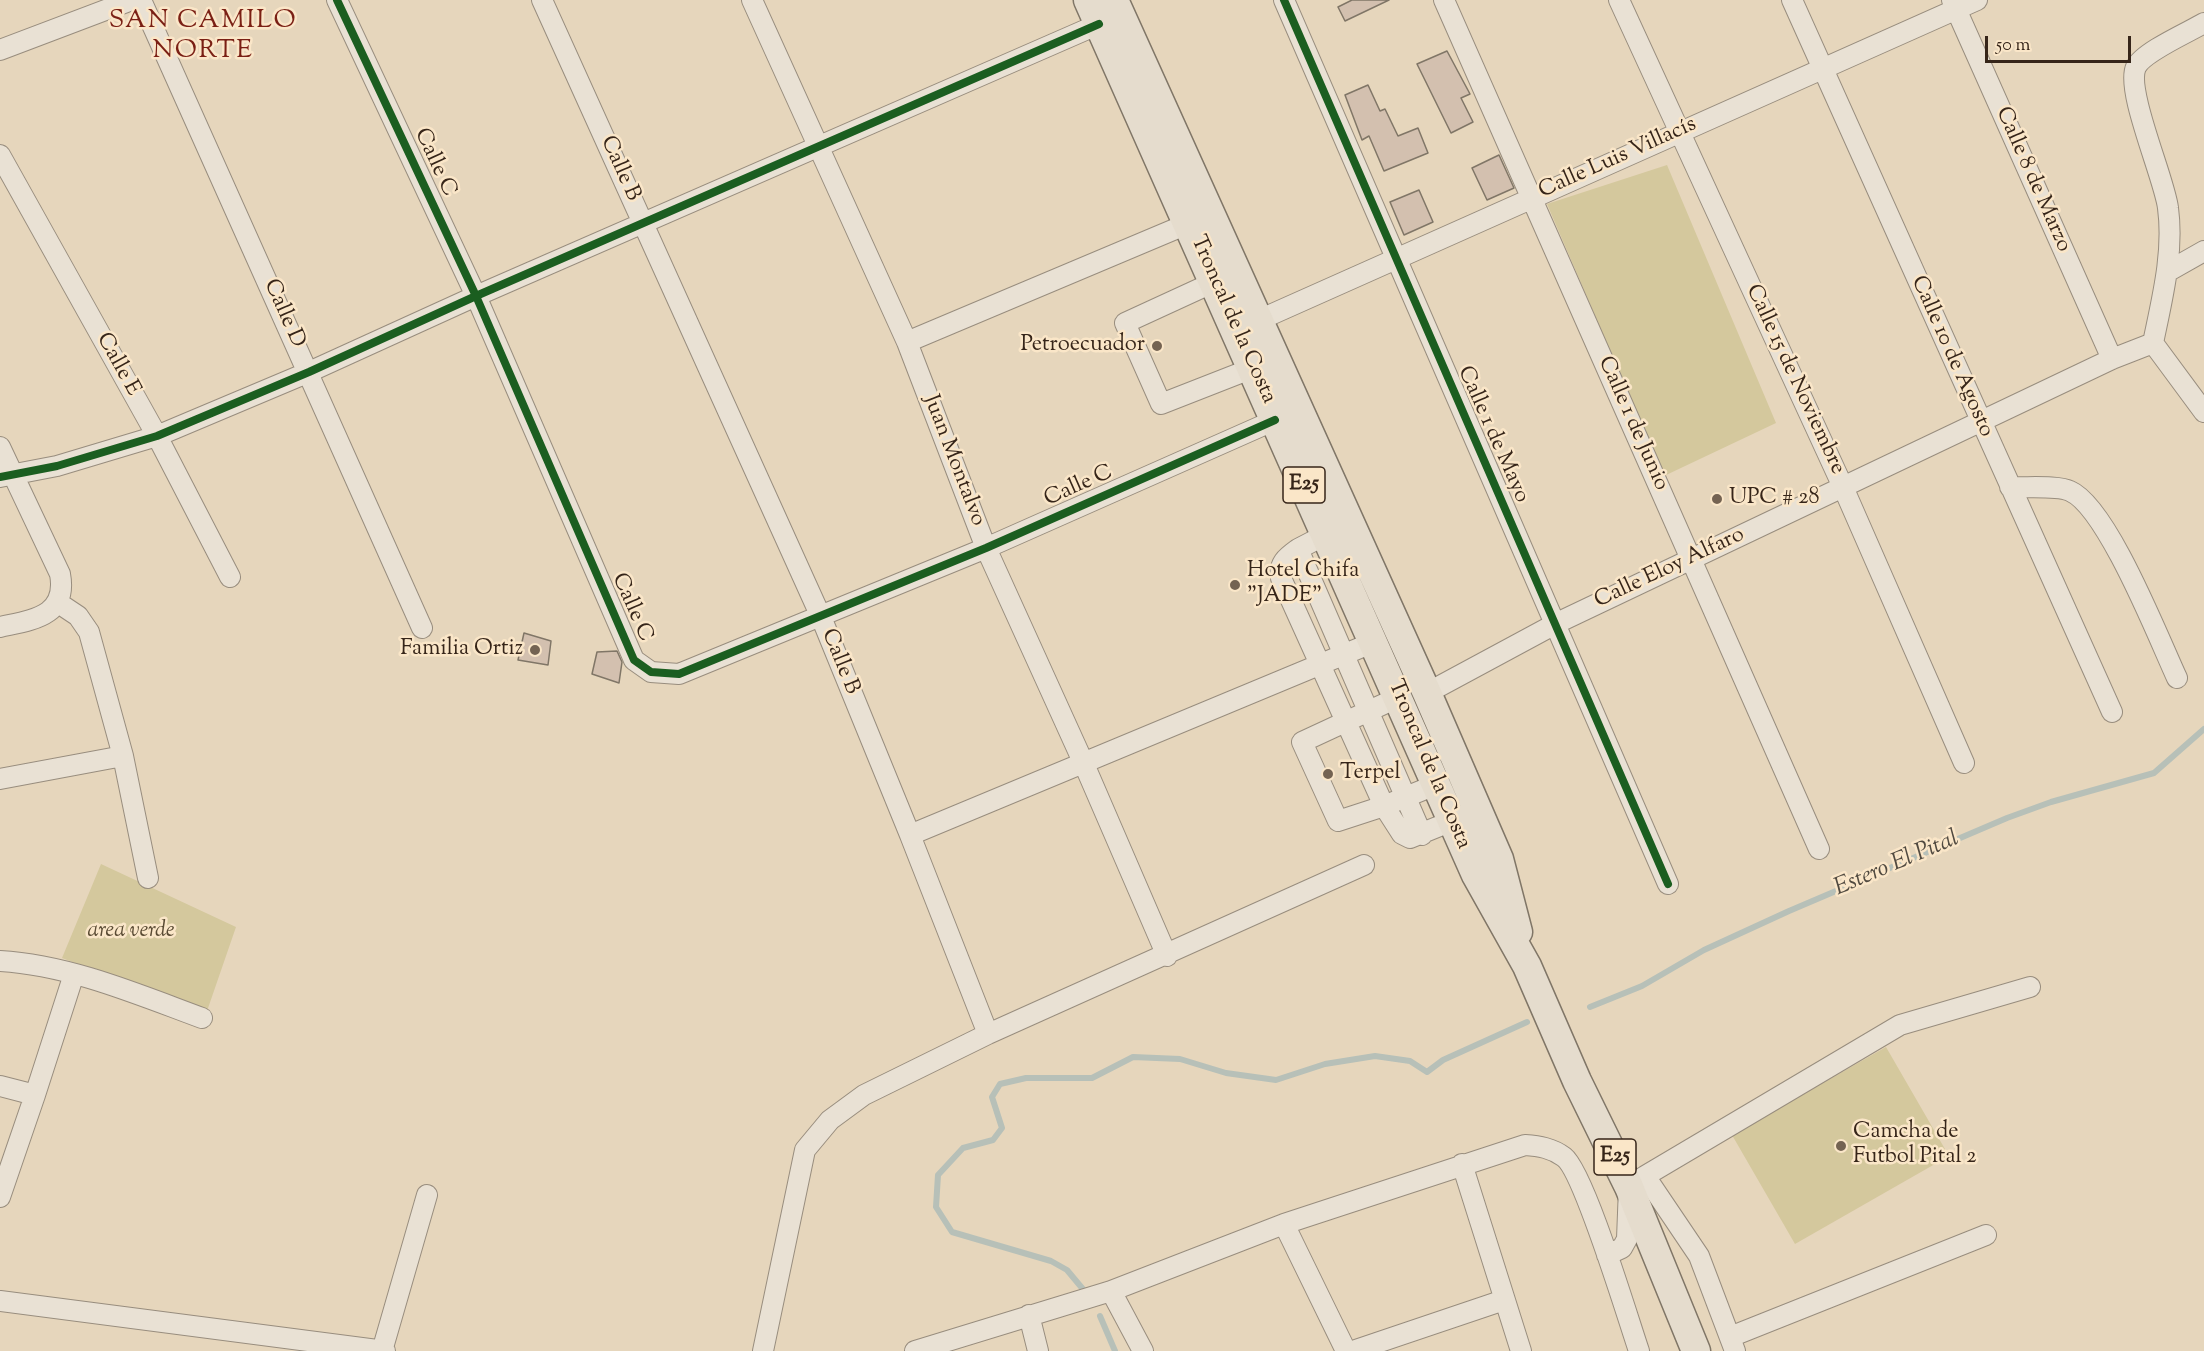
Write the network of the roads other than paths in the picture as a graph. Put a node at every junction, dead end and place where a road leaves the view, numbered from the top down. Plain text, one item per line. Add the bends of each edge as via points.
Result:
1 (132, 0) edge
2 (141, 0) edge
3 (337, 0) edge
4 (542, 0) edge
5 (752, 0) edge
6 (1114, 0) edge
7 (1284, 0) edge
8 (1444, 0) edge
9 (1619, 0) edge
10 (1792, 0) edge
11 (1977, 0) edge
12 (1954, 4) edge
13 (1094, 12) edge
14 (2204, 23) edge
15 (0, 50) edge
16 (1822, 68) junction
17 (1680, 132) junction
18 (817, 147) junction
19 (0, 155) edge
20 (1532, 197) junction
21 (1199, 219) junction
22 (644, 225) junction
23 (2204, 251) edge
24 (1394, 258) junction
25 (2167, 272) junction
26 (1224, 277) junction
27 (476, 296) junction
28 (1259, 320) junction
29 (907, 342) junction
30 (2153, 343) junction
31 (2112, 359) junction
32 (1253, 368) junction
33 (309, 372) junction
34 (2204, 412) edge
35 (1275, 420) junction
36 (1980, 422) junction
37 (157, 436) junction
38 (0, 447) edge
39 (7, 475) edge
40 (1843, 487) junction
41 (2010, 487) junction
42 (1325, 535) junction
43 (986, 548) junction
44 (1298, 549) junction
45 (1692, 559) junction
46 (230, 577) dead end
47 (57, 602) junction
48 (821, 617) junction
49 (1557, 623) junction
50 (0, 627) edge
51 (422, 628) dead end
52 (1374, 642) junction
53 (1344, 655) junction
54 (1319, 665) junction
55 (2177, 678) dead end
56 (1427, 693) junction
57 (1399, 697) junction
58 (1368, 711) junction
59 (2112, 712) dead end
60 (1345, 721) junction
61 (123, 756) junction
62 (1964, 763) dead end
63 (1084, 764) junction
64 (0, 778) edge
65 (1435, 785) junction
66 (1405, 798) junction
67 (1384, 806) junction
68 (1452, 821) junction
69 (910, 835) junction
70 (1422, 835) junction
71 (1819, 849) dead end
72 (1364, 865) dead end
73 (148, 878) dead end
74 (1668, 884) dead end
75 (1167, 956) junction
76 (0, 961) edge
77 (1527, 966) junction
78 (74, 974) junction
79 (2030, 987) dead end
80 (202, 1018) dead end
81 (988, 1034) junction
82 (0, 1086) edge
83 (35, 1095) junction
84 (1462, 1164) junction
85 (1637, 1182) junction
86 (427, 1195) dead end
87 (0, 1197) edge
88 (1284, 1224) junction
89 (1986, 1235) dead end
90 (1607, 1256) junction
91 (1111, 1291) junction
92 (1504, 1300) junction
93 (0, 1302) edge
94 (1029, 1315) junction
95 (1733, 1344) edge
96 (383, 1351) edge
97 (763, 1351) edge
98 (915, 1351) edge
99 (1038, 1351) edge
100 (1143, 1351) edge
101 (1346, 1351) edge
102 (1353, 1351) edge
103 (1521, 1351) edge
104 (1639, 1351) edge
105 (1696, 1351) edge

1 - 15 street
2 - 33 street, Calle D
3 - 27 street, Calle C
4 - 22 street, Calle B
5 - 18 street, Juan Montalvo
6 - 21 highway, Troncal de la Costa / E25
7 - 24 street, Calle 1 de Mayo
8 - 20 street, Calle 1 de Junio
9 - 17 street, Calle 15 de Noviembre
10 - 16 street, Calle 10 de Agosto
11 - 12 street, Calle Luis Villacís
12 - 16 street, Calle Luis Villacís
12 - 31 street, Calle 8 de Marzo
13 - 18 street
13 - 21 highway, Troncal de la Costa / E25
14 - 25 street via 2140,60 2134,74 2148,146 2168,208
16 - 17 street, Calle Luis Villacís
16 - 36 street, Calle 10 de Agosto
17 - 20 street, Calle Luis Villacís
17 - 40 street, Calle 15 de Noviembre
18 - 22 street
18 - 29 street, Juan Montalvo
19 - 37 street, Calle E
20 - 24 street, Calle Luis Villacís
20 - 45 street, Calle 1 de Junio
21 - 26 highway, Troncal de la Costa / E25
21 - 29 street
22 - 27 street
22 - 48 street, Calle B
23 - 25 street
24 - 28 street, Calle Luis Villacís
24 - 49 street, Calle 1 de Mayo
25 - 30 street
26 - 28 highway, Troncal de la Costa / E25
26 - 32 highway, Troncal de la Costa / E25
26 - 32 street via 1125,323 1161,404
27 - 33 street
27 - 48 street, Calle C via 634,660 658,674 679,674
28 - 56 highway, Troncal de la Costa / E25
29 - 43 street, Juan Montalvo
30 - 31 street, Calle Eloy Alfaro
30 - 34 street
31 - 36 street, Calle Eloy Alfaro
32 - 35 highway, Troncal de la Costa / E25
33 - 37 street
33 - 51 street, Calle D
35 - 42 highway, Troncal de la Costa / E25
35 - 43 street, Calle C
36 - 40 street, Calle Eloy Alfaro
36 - 41 street, Calle 10 de Agosto
37 - 39 street via 57,466
37 - 46 street, Calle E
38 - 39 street
39 - 47 street via 60,574
40 - 45 street, Calle Eloy Alfaro
40 - 62 street, Calle 15 de Noviembre
41 - 55 street via 2069,490 2088,504 2106,528
41 - 59 street, Calle 10 de Agosto
42 - 44 street
42 - 52 highway, Troncal de la Costa / E25
43 - 48 street, Calle C
43 - 63 street, Juan Montalvo
44 - 53 street
44 - 54 street via 1284,559 1280,572
45 - 49 street, Calle Eloy Alfaro
45 - 71 street, Calle 1 de Junio
47 - 50 street via 36,619
47 - 61 street via 78,616 89,632
48 - 69 street, Calle B
49 - 56 street, Calle Eloy Alfaro
49 - 74 street, Calle 1 de Mayo
52 - 53 street
52 - 57 highway, Troncal de la Costa / E25
53 - 54 street
53 - 58 street
54 - 60 street
54 - 63 street
56 - 77 highway, Troncal de la Costa / E25 via 1499,859
57 - 58 street
57 - 65 highway, Troncal de la Costa / E25
58 - 60 street
58 - 66 street
60 - 67 street
60 - 67 street via 1302,742 1338,821
61 - 64 street
61 - 73 street
63 - 69 street
63 - 75 street, Juan Montalvo
65 - 66 street
65 - 68 highway, Troncal de la Costa / E25
66 - 67 street
66 - 70 street
67 - 70 street via 1402,834 1410,838
68 - 70 street
68 - 77 highway, Troncal de la Costa / E25 via 1485,894
69 - 81 street, Calle B
72 - 75 street
75 - 81 street
76 - 78 street via 25,962
77 - 85 highway, Troncal de la Costa / E25 via 1577,1080
78 - 80 street
78 - 83 street
79 - 85 street via 1900,1025
81 - 97 street via 864,1095 815,1134 805,1150
82 - 83 street
83 - 87 street
84 - 88 street
84 - 90 street via 1525,1145 1544,1147 1566,1158
84 - 92 street
85 - 90 street via 1627,1239 1622,1248
85 - 95 street via 1698,1256
85 - 105 highway, Troncal de la Costa / E25
86 - 96 street
88 - 91 street
88 - 101 street
89 - 95 street
90 - 104 street
91 - 94 street
91 - 100 street
92 - 102 street
92 - 103 street
93 - 96 street
94 - 98 street
94 - 99 street

